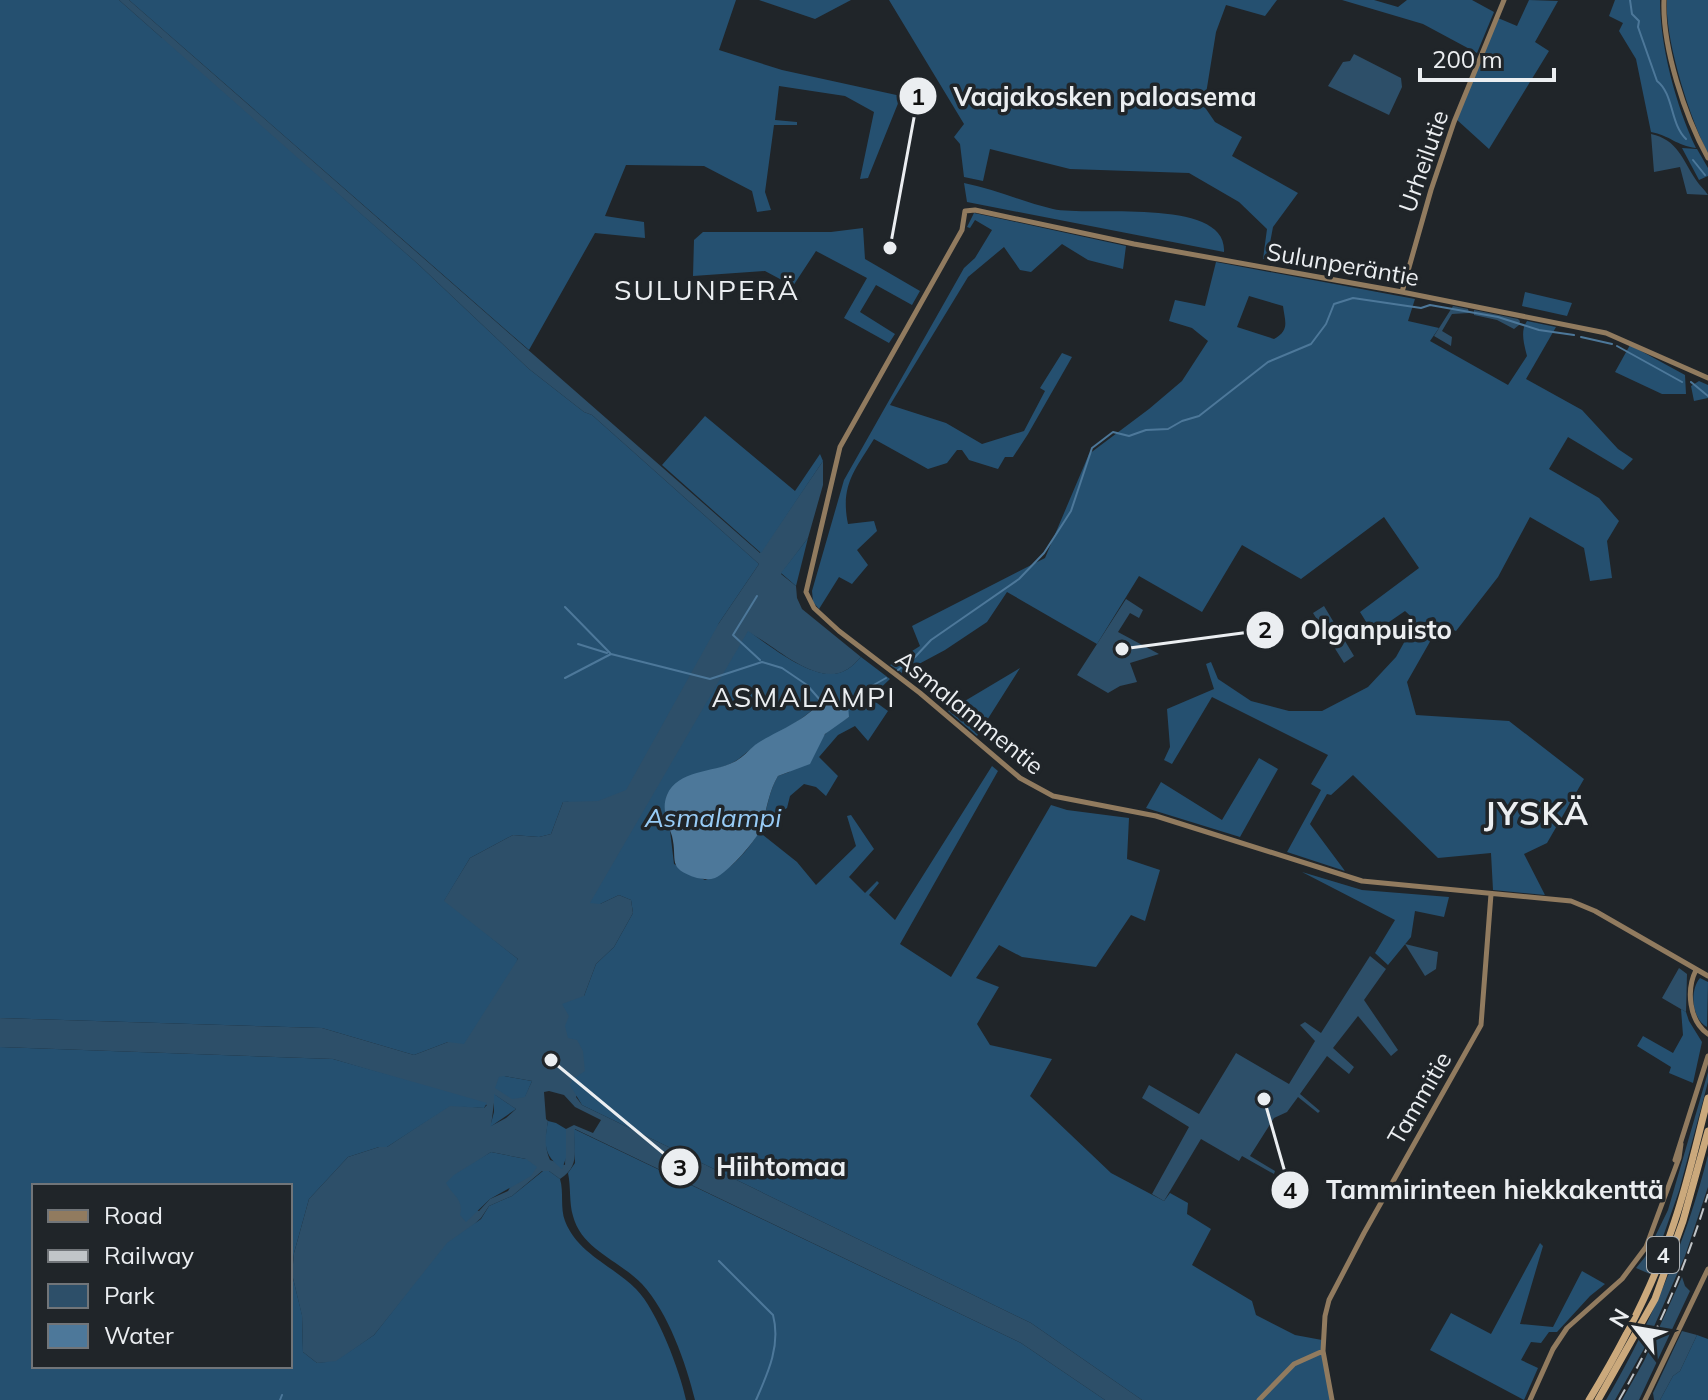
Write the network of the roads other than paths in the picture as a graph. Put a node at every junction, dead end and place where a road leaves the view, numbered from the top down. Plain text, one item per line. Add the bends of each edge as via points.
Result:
1 (1504, 0) edge
2 (1664, 0) edge
3 (1708, 158) edge
4 (965, 211) joint
5 (1402, 292) junction
6 (1708, 378) edge
7 (1491, 894) junction
8 (1696, 970) junction
9 (1708, 976) edge
10 (1708, 1034) edge
11 (1708, 1056) edge
12 (1708, 1098) edge
13 (1708, 1131) edge
14 (1708, 1269) edge
15 (1323, 1351) junction
16 (1259, 1400) edge
17 (1332, 1400) edge
18 (1532, 1400) edge
19 (1589, 1400) edge
20 (1598, 1400) edge
21 (1645, 1400) edge

1 - 5 street, Urheilutie via 1454,122
2 - 3 street via 1676,72
4 - 5 street, Sulunperäntie
4 - 7 street, Asmalammentie via 962,230 840,447 806,586 809,602 1011,771 1046,793 1156,816 1362,881
5 - 6 street, Sulunperäntie via 1606,333
7 - 8 street, Asmalammentie via 1580,904
7 - 15 street, Tammitie via 1481,1025 1333,1290
8 - 9 street, Asmalammentie
8 - 10 street via 1692,1014
11 - 18 street via 1646,1247 1622,1279 1567,1328
12 - 19 highway, 4 via 1657,1270
13 - 20 highway, 4 via 1655,1299
14 - 21 street
15 - 16 street via 1294,1364
15 - 17 street, Tammitie

